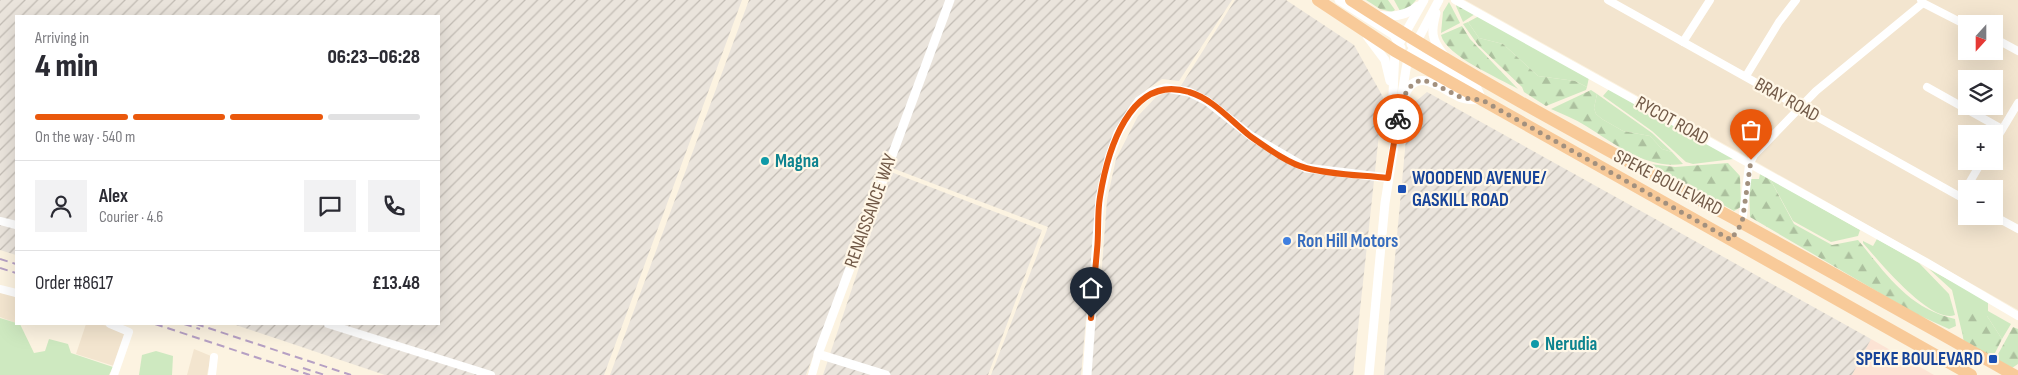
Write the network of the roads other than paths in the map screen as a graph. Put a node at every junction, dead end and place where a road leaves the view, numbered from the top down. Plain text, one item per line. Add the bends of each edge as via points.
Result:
1 (950, 0) edge
2 (1318, 0) edge
3 (1339, 0) edge
4 (1351, 0) edge
5 (1439, 0) edge
6 (1455, 0) edge
7 (1608, 0) edge
8 (1710, 0) edge
9 (1796, 0) edge
10 (1423, 1) edge
11 (1922, 1) edge
12 (1373, 14) junction
13 (1958, 20) edge
14 (1357, 26) junction
15 (1683, 42) junction
16 (1399, 43) junction
17 (2003, 43) edge
18 (1413, 49) junction
19 (2018, 51) edge
20 (1448, 59) junction
21 (1746, 76) junction
22 (1927, 87) dead end
23 (1482, 100) junction
24 (2018, 103) edge
25 (1401, 104) junction
26 (1800, 107) junction
27 (1391, 108) junction
28 (1995, 125) edge
29 (2003, 127) edge
30 (1391, 158) junction
31 (1749, 165) junction
32 (1388, 178) junction
33 (1958, 196) edge
34 (0, 220) edge
35 (2003, 221) edge
36 (1742, 223) junction
37 (15, 226) edge
38 (2018, 229) edge
39 (1731, 240) junction
40 (0, 289) edge
41 (15, 293) edge
42 (2018, 316) edge
43 (112, 325) edge
44 (331, 325) edge
45 (818, 354) junction
46 (214, 357) dead end
47 (114, 375) edge
48 (212, 375) edge
49 (491, 375) edge
50 (812, 375) edge
51 (886, 375) edge
52 (1087, 375) edge
53 (1369, 375) edge
54 (1971, 375) edge
55 (2014, 375) edge

1 - 45 street, RENAISSANCE WAY
2 - 14 highway, SPEKE BOULEVARD
3 - 16 street via 1394,36
4 - 12 highway, SPEKE BOULEVARD
5 - 18 street
5 - 20 street via 1434,44
6 - 31 street, RYCOT ROAD
7 - 15 street, BRAY ROAD
8 - 15 street
9 - 21 street
10 - 12 street via 1406,14 1384,17
10 - 16 street
11 - 13 street
11 - 26 street
12 - 16 highway, SPEKE BOULEVARD
14 - 16 highway, SPEKE BOULEVARD
14 - 27 street via 1385,60 1390,78
15 - 21 street, BRAY ROAD
16 - 18 highway, SPEKE BOULEVARD
16 - 18 highway, SPEKE BOULEVARD
16 - 27 street
17 - 19 street
18 - 20 highway, SPEKE BOULEVARD
18 - 23 highway, SPEKE BOULEVARD
18 - 25 street
20 - 36 highway, SPEKE BOULEVARD via 1640,169
21 - 26 street, BRAY ROAD
22 - 28 street
23 - 25 street via 1462,98 1420,80 1407,89
23 - 39 highway, SPEKE BOULEVARD
24 - 29 street
25 - 30 street
26 - 31 street via 1754,154
26 - 33 street, BRAY ROAD
27 - 30 street
30 - 32 street
31 - 36 street
31 - 42 street, RYCOT ROAD
32 - 52 street via 1306,168 1251,136 1207,101 1189,92 1166,88 1152,92 1131,112 1118,133 1109,158 1100,198
32 - 53 street
34 - 37 street
35 - 38 street
36 - 39 highway
36 - 55 highway, SPEKE BOULEVARD
39 - 54 highway, SPEKE BOULEVARD
40 - 41 street
43 - 47 street via 129,332
44 - 49 street
45 - 50 street
45 - 51 street
46 - 48 street

